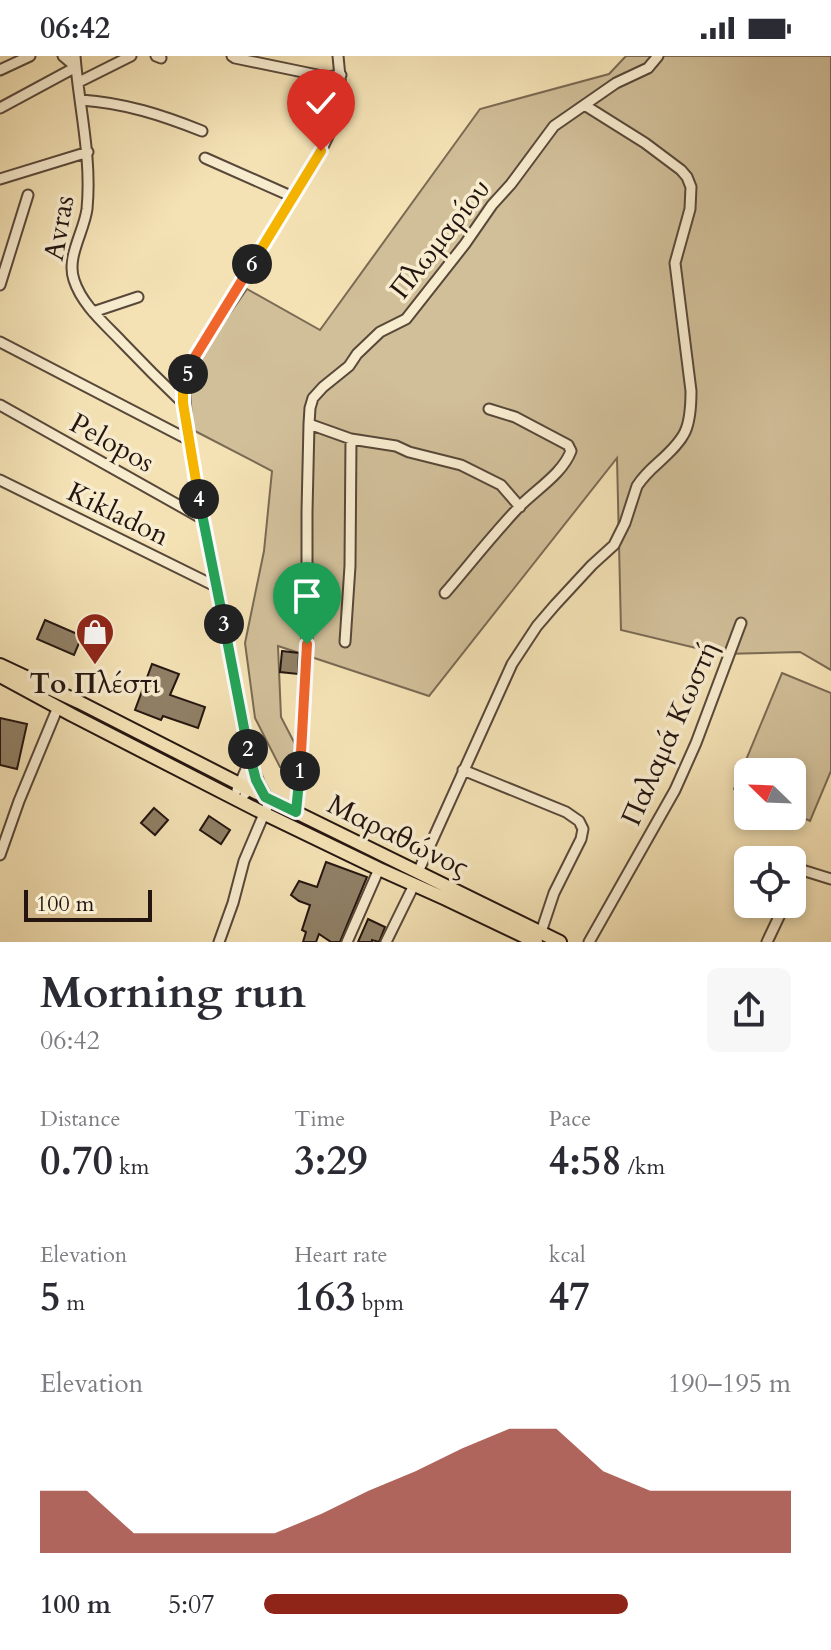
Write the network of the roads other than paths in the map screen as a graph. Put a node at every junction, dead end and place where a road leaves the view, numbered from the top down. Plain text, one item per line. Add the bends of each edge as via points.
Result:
1 (30, 56) edge
2 (63, 56) edge
3 (75, 56) edge
4 (131, 56) edge
5 (232, 56) edge
6 (338, 56) edge
7 (658, 56) edge
8 (76, 67) junction
9 (0, 70) edge
10 (341, 75) junction
11 (79, 82) junction
12 (81, 100) junction
13 (586, 106) junction
14 (0, 108) edge
15 (202, 131) dead end
16 (88, 152) junction
17 (205, 158) dead end
18 (0, 179) edge
19 (28, 195) dead end
20 (293, 197) junction
21 (5, 253) edge
22 (0, 285) edge
23 (138, 297) dead end
24 (93, 312) junction
25 (0, 342) edge
26 (183, 403) junction
27 (0, 405) edge
28 (489, 409) dead end
29 (309, 424) junction
30 (351, 439) junction
31 (189, 440) junction
32 (0, 480) edge
33 (520, 507) junction
34 (203, 519) junction
35 (217, 587) junction
36 (445, 593) dead end
37 (741, 623) dead end
38 (345, 642) dead end
39 (0, 665) edge
40 (0, 676) edge
41 (58, 707) junction
42 (252, 765) junction
43 (463, 770) junction
44 (244, 786) junction
45 (268, 799) junction
46 (238, 800) junction
47 (296, 812) junction
48 (265, 814) junction
49 (0, 855) edge
50 (379, 869) junction
51 (806, 871) edge
52 (416, 878) junction
53 (831, 879) edge
54 (778, 918) edge
55 (537, 940) edge
56 (219, 942) edge
57 (347, 942) edge
58 (386, 942) edge
59 (560, 942) edge
60 (589, 942) edge
61 (767, 942) edge

1 - 9 street
2 - 8 street
3 - 8 street, Avras
4 - 11 street
5 - 10 street via 327,77
6 - 10 street
7 - 13 street, Πλωμαρίου via 648,68
8 - 11 street, Avras
8 - 14 street
10 - 20 street via 335,122
11 - 12 street, Avras
12 - 15 street via 159,114
12 - 16 street, Avras
13 - 29 street, Πλωμαρίου via 554,126 406,319 380,332 313,398
13 - 43 street via 681,170 691,187 675,263 691,411 684,437 637,486 614,545 521,649
16 - 18 street
16 - 24 street, Avras via 87,213 71,265 75,284
17 - 20 street
19 - 21 street
20 - 26 street via 196,355 183,387
21 - 22 street
23 - 24 street
24 - 26 street, Avras
25 - 31 street
26 - 31 street
27 - 34 street, Pelopos
28 - 33 street via 515,417 571,451
29 - 30 street
29 - 47 street, Πλωμαρίου via 307,644
30 - 33 street via 461,465 501,485
30 - 38 street
31 - 34 street
32 - 35 street, Kikladon
33 - 36 street
34 - 35 street
35 - 42 street
37 - 60 street, Παλαμά Κωστή via 675,790
39 - 44 main road, Μαραθώνος
40 - 41 main road, Μαραθώνος
41 - 46 main road, Μαραθώνος
41 - 49 street
42 - 44 street
42 - 45 main road
43 - 52 street
43 - 55 street via 566,812 583,829
44 - 45 main road, Μαραθώνος
44 - 46 street
45 - 47 main road, Μαραθώνος
45 - 48 street
46 - 48 main road, Μαραθώνος
47 - 52 main road, Μαραθώνος
48 - 50 main road, Μαραθώνος
48 - 56 street
50 - 52 main road, Μαραθώνος
50 - 57 street
51 - 53 street
52 - 55 main road, Μαραθώνος
52 - 58 street
54 - 61 street
55 - 59 main road, Μαραθώνος

